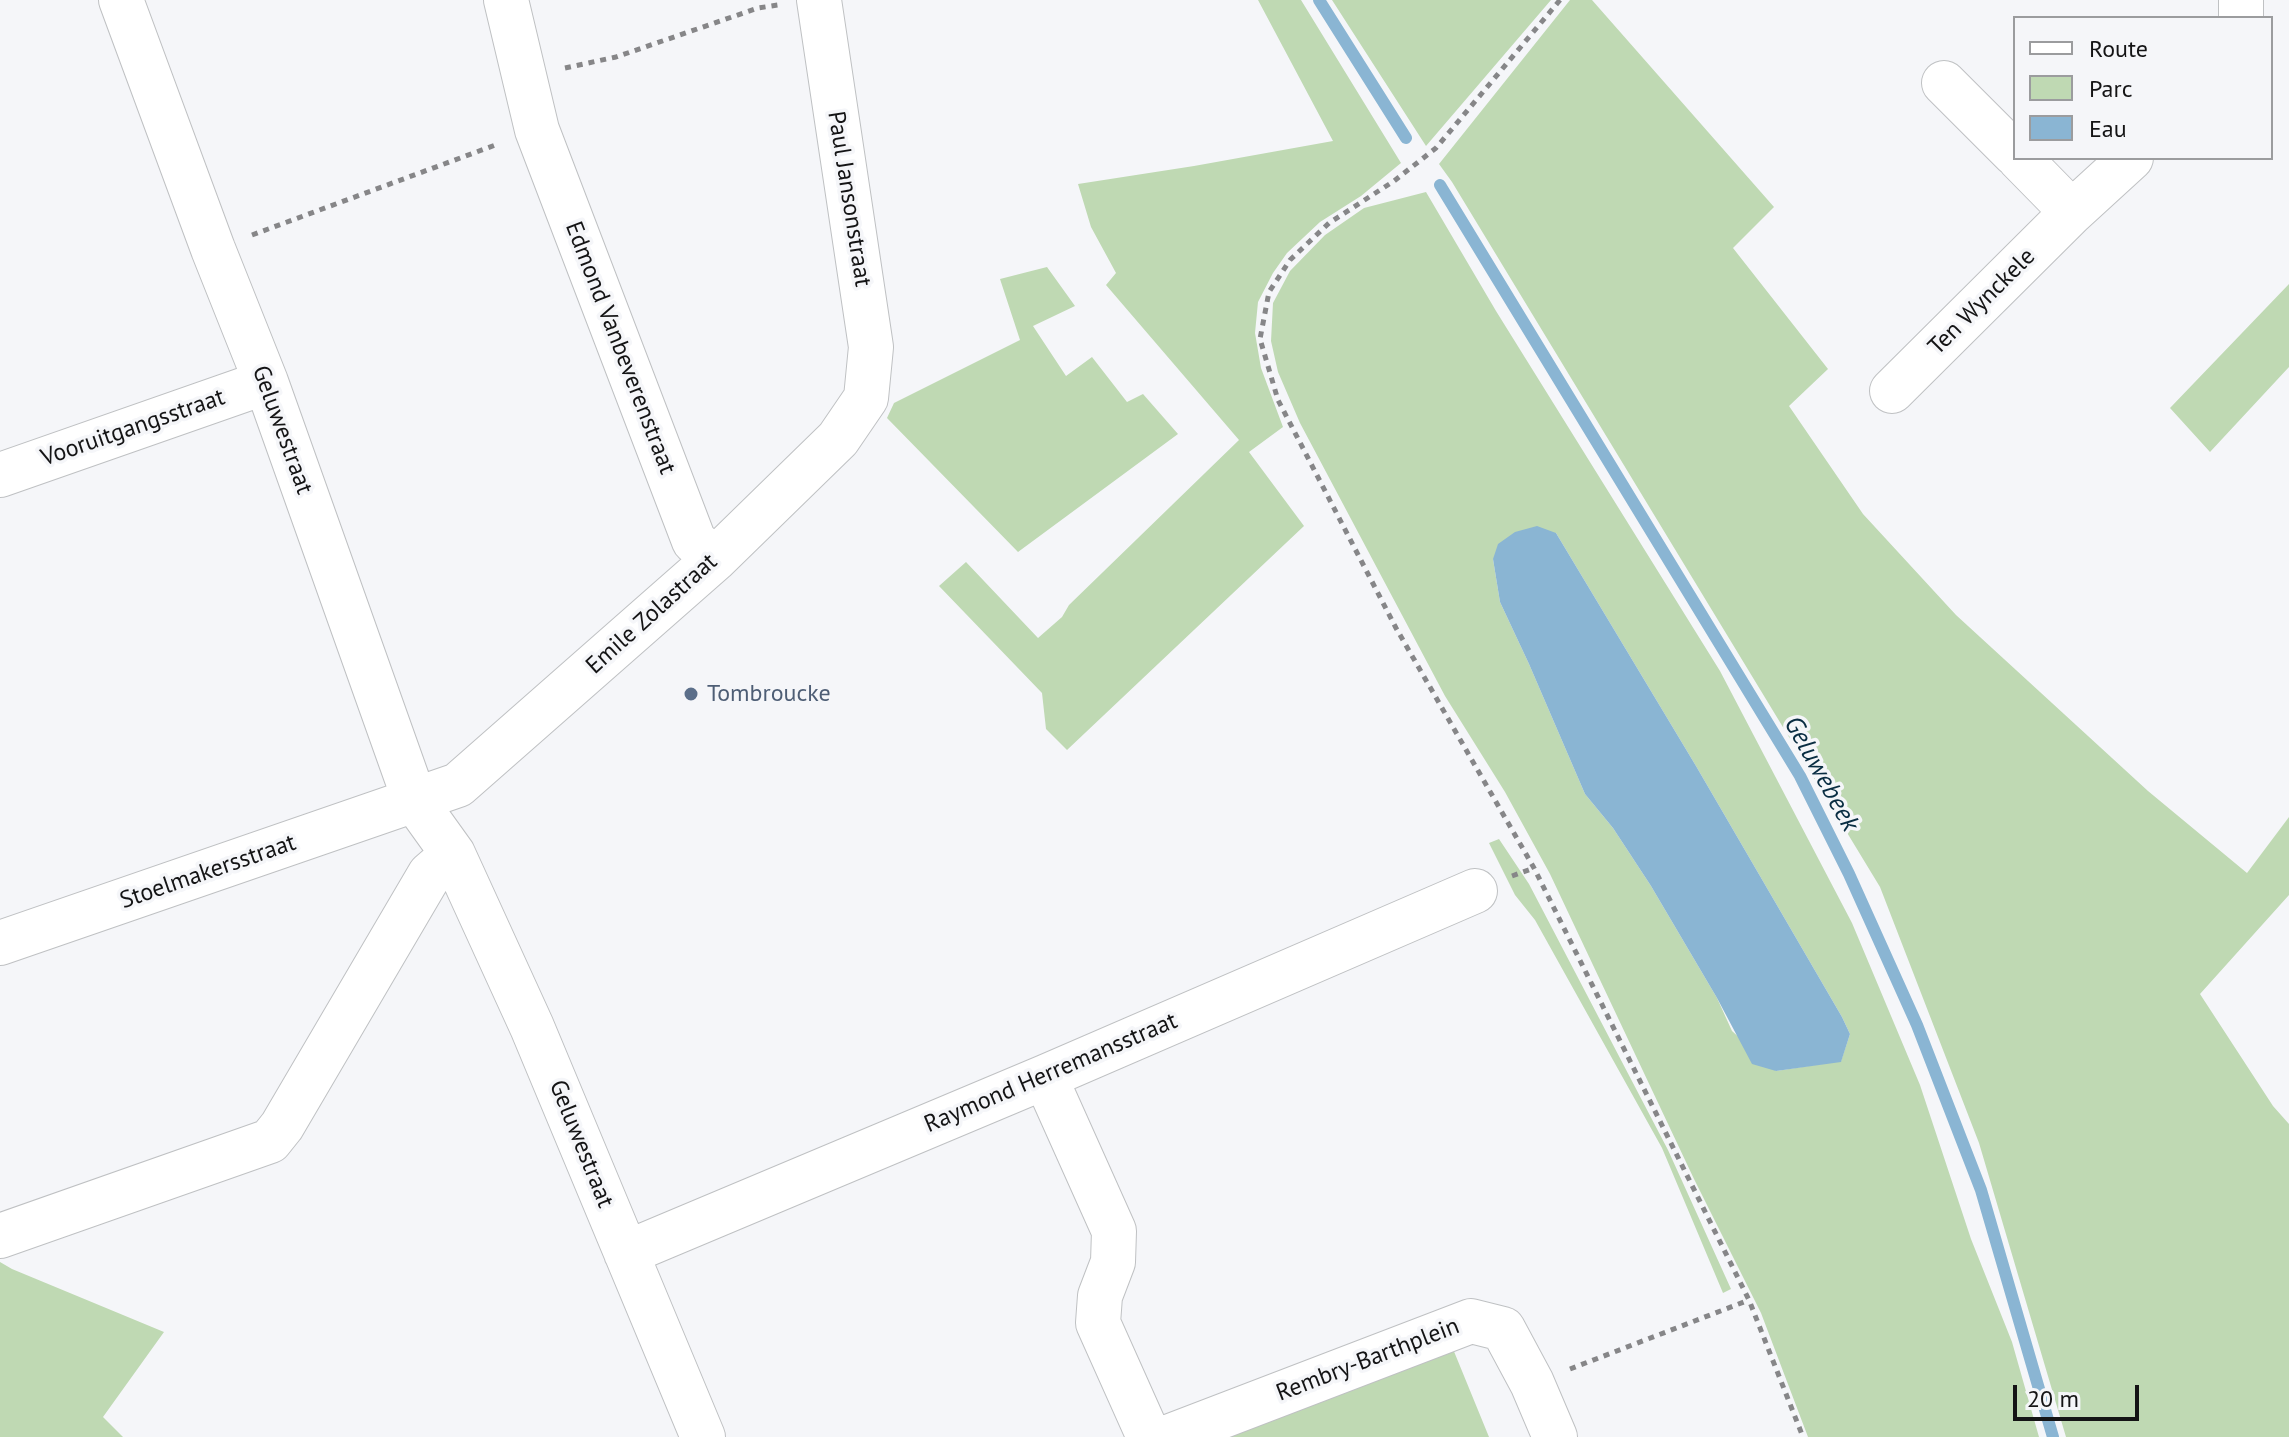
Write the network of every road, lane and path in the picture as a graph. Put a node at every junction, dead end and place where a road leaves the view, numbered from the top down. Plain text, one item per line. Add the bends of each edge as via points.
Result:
1 (121, 0) edge
2 (506, 0) edge
3 (1560, 0) edge
4 (801, 2) edge
5 (525, 77) junction
6 (1944, 83) dead end
7 (537, 130) junction
8 (2013, 152) edge
9 (2021, 160) edge
10 (2129, 160) edge
11 (2072, 212) junction
12 (213, 249) junction
13 (266, 382) junction
14 (1892, 391) dead end
15 (866, 398) joint
16 (0, 475) edge
17 (715, 559) junction
18 (415, 801) junction
19 (453, 854) junction
20 (1475, 891) dead end
21 (0, 943) edge
22 (1045, 1077) junction
23 (0, 1236) edge
24 (626, 1253) junction
25 (1749, 1300) junction
26 (1532, 1383) junction
27 (703, 1437) edge
28 (1149, 1437) edge
29 (1168, 1437) edge
30 (1555, 1437) edge
31 (1803, 1437) edge

1 - 12 street, Geluwestraat
2 - 5 street, Edmond Vanbeverenstraat
3 - 25 path via 1436,148 1329,223 1290,260 1269,292 1260,339 1278,400 1396,628 1534,868
4 - 5 path via 758,8 616,57
4 - 15 street, Paul Jansonstraat via 871,347
5 - 7 street, Edmond Vanbeverenstraat
6 - 8 street
7 - 12 path
7 - 17 street, Edmond Vanbeverenstraat via 694,541
9 - 11 street
10 - 11 street, Ten Wynckele
11 - 14 street, Ten Wynckele
12 - 13 street, Geluwestraat
13 - 16 street, Vooruitgangsstraat
13 - 18 street, Geluwestraat
15 - 17 street, Emile Zolastraat via 838,439
17 - 18 street, Emile Zolastraat via 458,785
18 - 19 street, Geluwestraat
18 - 21 street, Stoelmakersstraat
19 - 23 street via 430,874 270,1141
19 - 24 street, Geluwestraat
20 - 22 street, Raymond Herremansstraat
22 - 24 street, Raymond Herremansstraat
22 - 28 street via 1114,1231 1113,1262 1100,1296 1098,1323
24 - 27 street, Geluwestraat
25 - 26 path
25 - 31 path
26 - 29 street, Rembry-Barthplein via 1503,1329 1471,1321
26 - 30 street, Rembry-Barthplein

